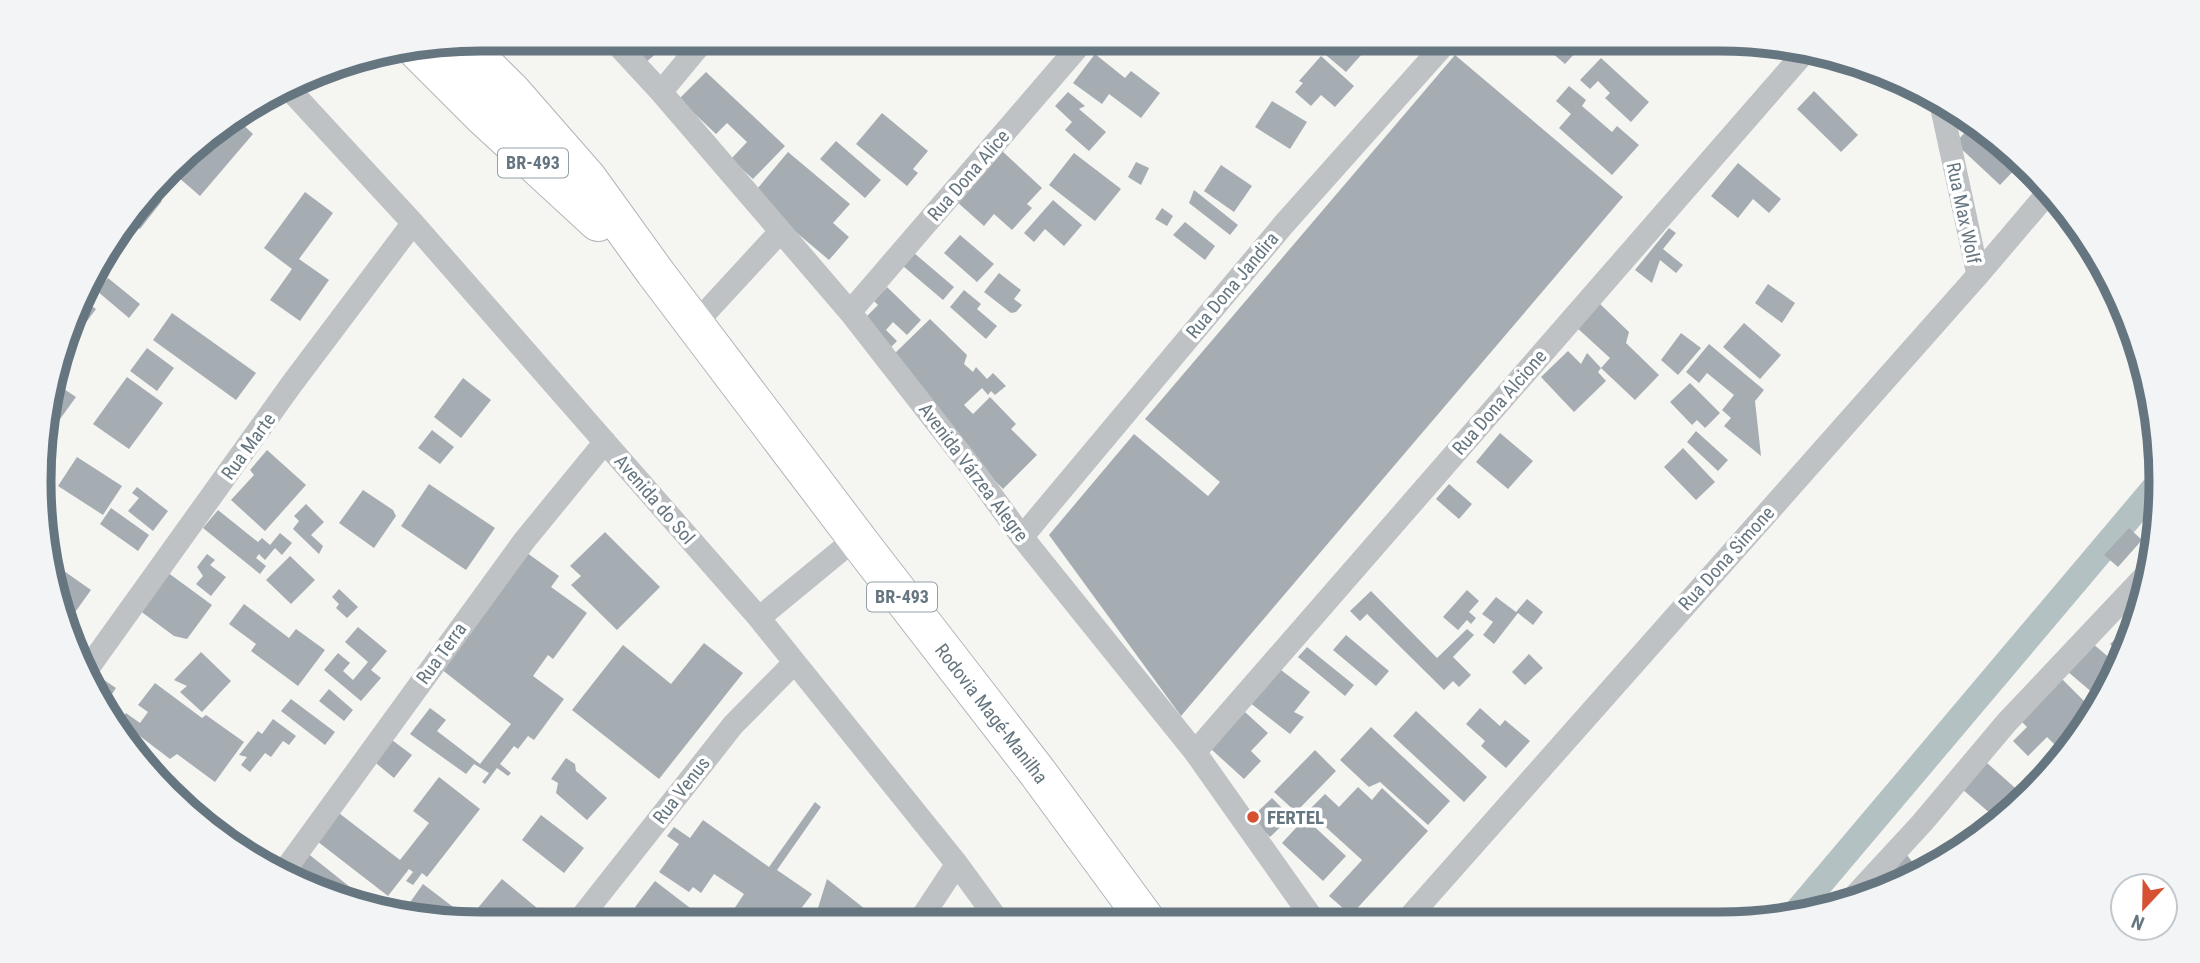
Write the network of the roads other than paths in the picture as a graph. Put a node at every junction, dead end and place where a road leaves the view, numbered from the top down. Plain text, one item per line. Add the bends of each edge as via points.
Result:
1 (471, 51) edge
2 (624, 51) edge
3 (694, 51) edge
4 (1075, 51) edge
5 (1437, 51) edge
6 (422, 55) edge
7 (1799, 58) edge
8 (661, 92) junction
9 (294, 94) edge
10 (1943, 114) edge
11 (2043, 198) edge
12 (413, 223) junction
13 (780, 232) junction
14 (655, 272) junction
15 (1978, 275) junction
16 (850, 312) junction
17 (695, 324) junction
18 (604, 442) junction
19 (1022, 537) junction
20 (856, 538) junction
21 (2137, 585) edge
22 (759, 618) junction
23 (91, 663) edge
24 (794, 663) junction
25 (1195, 752) junction
26 (957, 864) junction
27 (288, 866) edge
28 (1863, 887) edge
29 (585, 912) edge
30 (925, 912) edge
31 (992, 912) edge
32 (1140, 912) edge
33 (1308, 912) edge
34 (1414, 912) edge

1 - 14 highway, Rodovia Magé-Manilha / BR-493 via 587,179
2 - 8 street, Avenida Várzea Alegre
3 - 8 street
4 - 16 street, Rua Dona Alice
5 - 19 street, Rua Dona Jandira via 1284,224
6 - 14 highway, Rodovia Magé-Manilha / BR-493 via 493,126
7 - 25 street, Rua Dona Alcione
8 - 13 street, Avenida Várzea Alegre
9 - 12 street, Avenida do Sol
10 - 15 street, Rua Max Wolf
11 - 15 street, Rua Dona Simone
12 - 18 street, Avenida do Sol
12 - 23 street, Rua Marte
13 - 16 street, Avenida Várzea Alegre
13 - 17 street
14 - 17 highway, Rodovia Magé-Manilha / BR-493
15 - 34 street, Rua Dona Simone
16 - 19 street, Avenida Várzea Alegre
17 - 20 highway, Rodovia Magé-Manilha / BR-493
18 - 22 street, Avenida do Sol
18 - 27 street, Rua Terra via 484,595
19 - 25 street, Avenida Várzea Alegre
20 - 22 street
20 - 32 highway, Rodovia Magé-Manilha / BR-493
21 - 28 street via 2007,722
22 - 24 street, Avenida do Sol
24 - 26 street, Avenida do Sol
24 - 29 street, Rua Venus via 733,725
25 - 33 street, Avenida Várzea Alegre
26 - 30 street
26 - 31 street, Avenida do Sol

